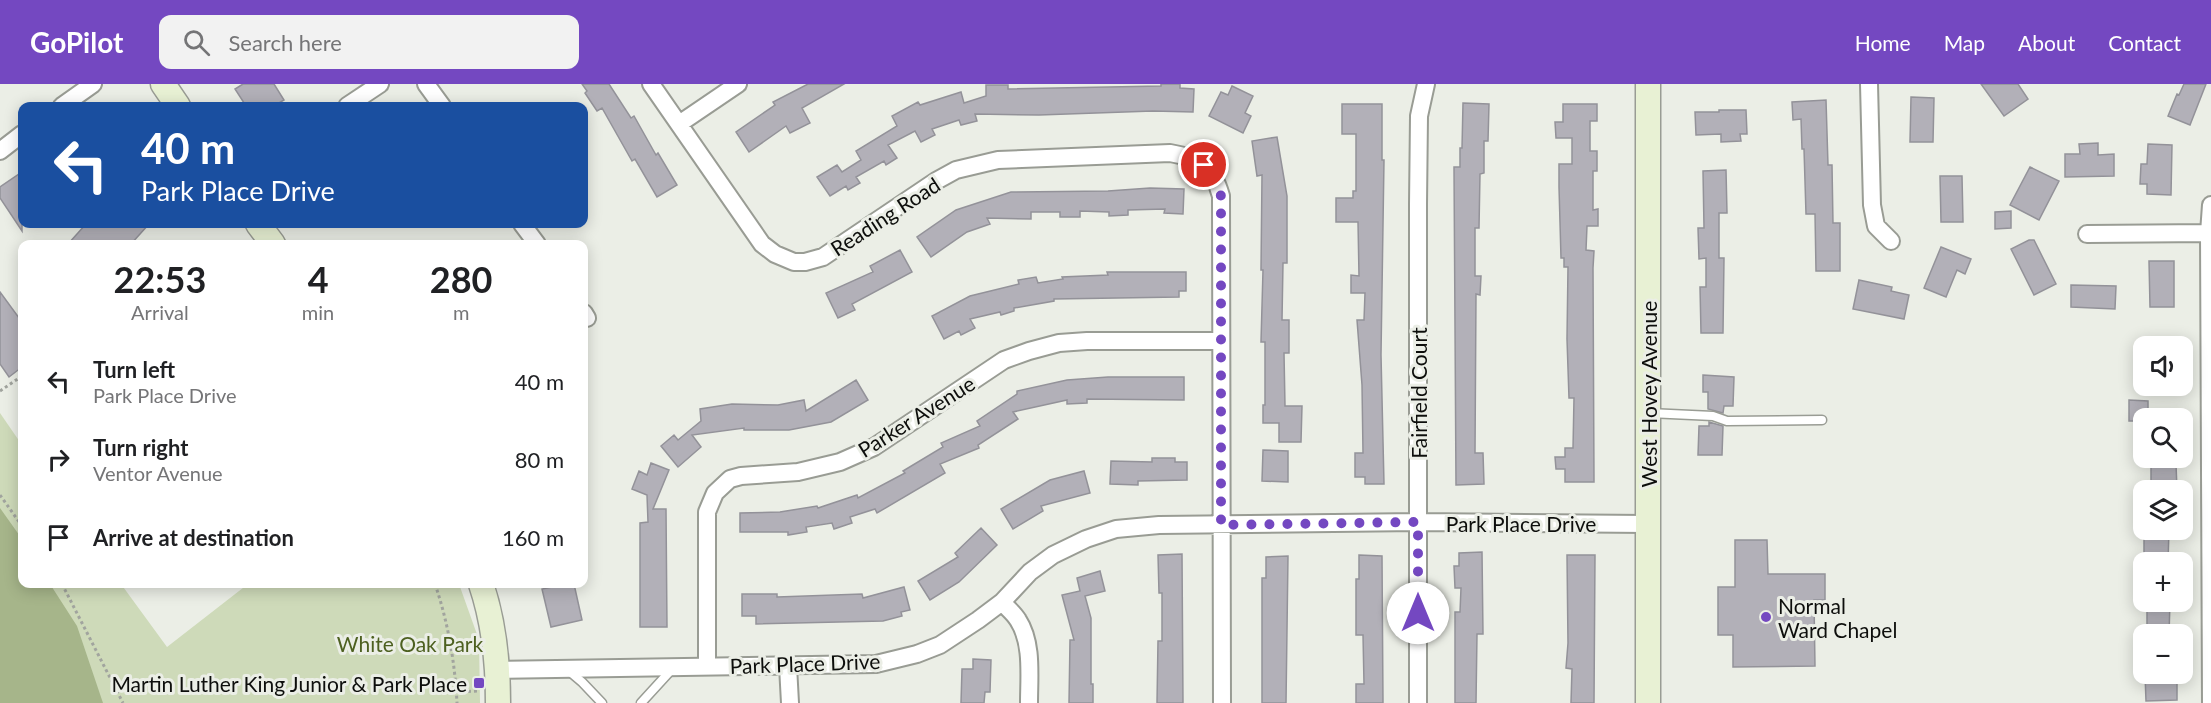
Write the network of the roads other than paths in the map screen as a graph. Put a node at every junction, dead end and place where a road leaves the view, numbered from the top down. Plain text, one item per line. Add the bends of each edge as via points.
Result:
1 (93, 84) edge
2 (163, 84) edge
3 (380, 84) edge
4 (426, 84) edge
5 (651, 84) edge
6 (738, 84) edge
7 (1426, 84) edge
8 (1648, 84) edge
9 (1869, 84) edge
10 (68, 102) edge
11 (175, 102) edge
12 (353, 102) edge
13 (439, 102) edge
14 (679, 124) junction
15 (18, 137) edge
16 (0, 151) edge
17 (2211, 206) edge
18 (2209, 233) junction
19 (2087, 234) dead end
20 (1891, 241) dead end
21 (1221, 341) junction
22 (1648, 413) junction
23 (1822, 420) dead end
24 (2211, 439) edge
25 (1418, 522) junction
26 (1648, 524) junction
27 (1221, 525) junction
28 (482, 588) edge
29 (1002, 602) junction
30 (2211, 653) edge
31 (707, 666) junction
32 (788, 666) junction
33 (673, 667) junction
34 (566, 669) junction
35 (498, 670) junction
36 (490, 697) edge
37 (602, 703) edge
38 (641, 703) edge
39 (790, 703) edge
40 (1029, 703) edge
41 (1222, 703) edge
42 (1418, 703) edge
43 (1648, 703) edge
44 (2211, 703) edge

1 - 10 street
2 - 11 street
3 - 12 street
4 - 13 street
5 - 14 street, Reading Road
6 - 14 street
7 - 25 street, Fairfield Court via 1419,116
8 - 22 street, West Hovey Avenue
9 - 20 street via 1872,205 1876,226
14 - 21 street, Reading Road via 762,244 794,262 823,257 956,171 998,160 1170,153 1185,156 1212,171 1221,196
15 - 16 street
17 - 18 street
18 - 19 street
18 - 24 street
21 - 27 street
21 - 31 street, Parker Avenue via 1087,341 1029,351 1004,360 874,447 840,462 798,472 730,479 715,493 707,512
22 - 23 lane via 1713,416 1727,421
22 - 26 street, West Hovey Avenue
24 - 30 street
25 - 26 street, Park Place Drive
25 - 27 street, Park Place Drive
25 - 42 street, Fairfield Court
26 - 43 street, West Hovey Avenue
27 - 29 street, Park Place Drive via 1116,529 1086,539 1030,572
27 - 41 street
28 - 35 street
29 - 32 street, Park Place Drive via 957,635 917,654 876,664
29 - 40 street via 1024,632
30 - 44 street
31 - 32 street, Park Place Drive
31 - 33 street, Park Place Drive
32 - 39 street
33 - 34 street, Park Place Drive
33 - 38 lane
34 - 35 street, Park Place Drive
34 - 37 lane
35 - 36 street

